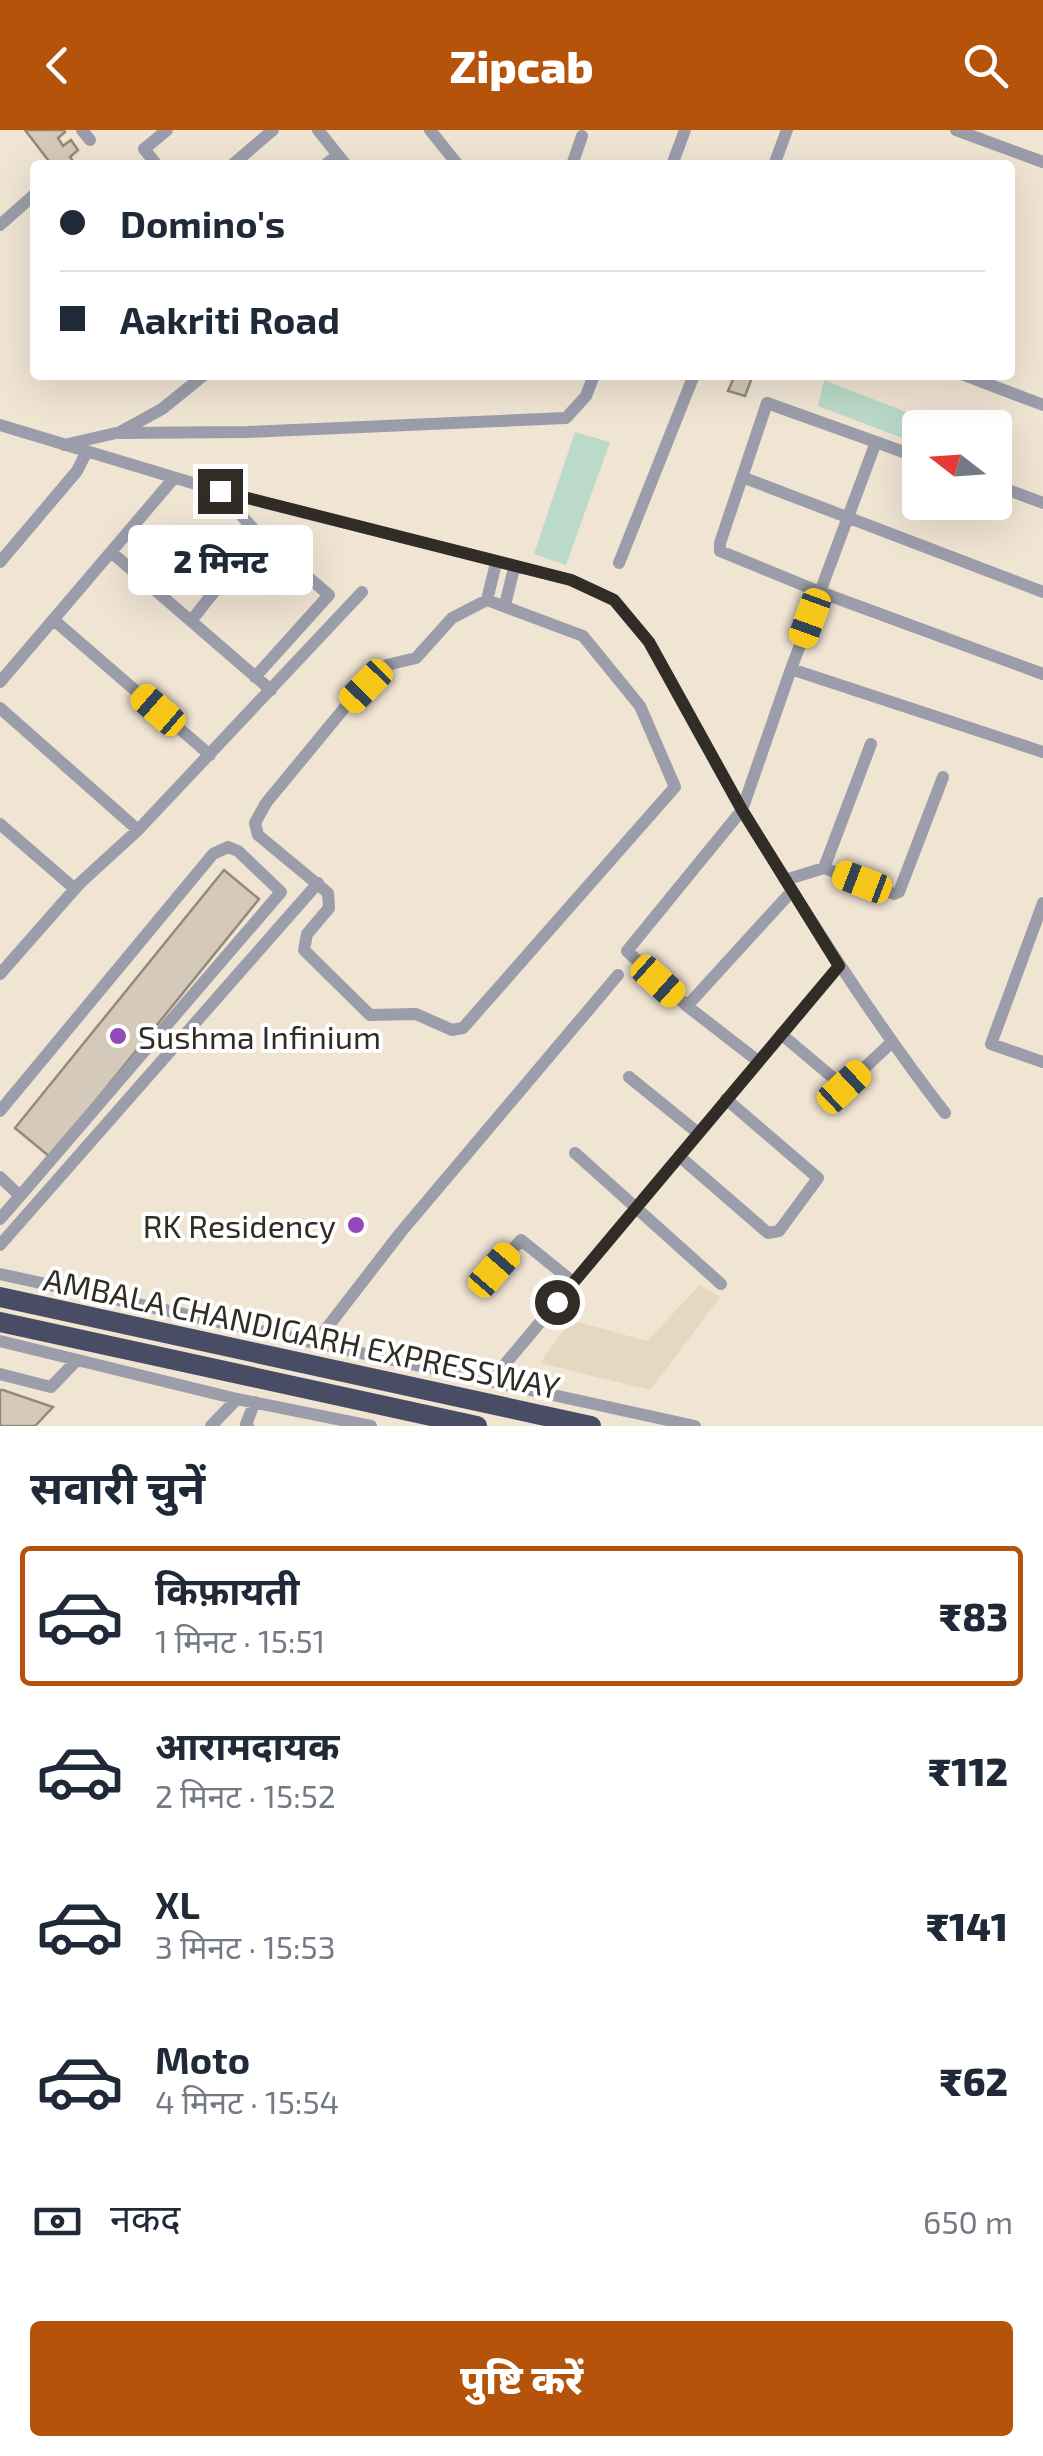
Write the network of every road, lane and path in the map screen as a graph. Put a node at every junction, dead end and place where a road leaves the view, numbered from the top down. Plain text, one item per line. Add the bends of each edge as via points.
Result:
1 (167, 130) edge
2 (272, 130) edge
3 (318, 130) edge
4 (430, 130) edge
5 (685, 130) edge
6 (787, 130) edge
7 (956, 130) edge
8 (582, 136) dead end
9 (997, 137) edge
10 (153, 160) edge
11 (248, 160) edge
12 (342, 160) edge
13 (454, 160) edge
14 (574, 160) edge
15 (674, 160) edge
16 (776, 160) edge
17 (1043, 162) edge
18 (30, 198) edge
19 (0, 224) edge
20 (198, 380) edge
21 (588, 380) edge
22 (692, 380) edge
23 (977, 380) edge
24 (1043, 405) edge
25 (0, 425) edge
26 (116, 433) junction
27 (876, 442) junction
28 (62, 445) junction
29 (902, 451) edge
30 (86, 452) junction
31 (174, 478) junction
32 (742, 478) junction
33 (220, 491) junction
34 (1012, 491) edge
35 (1043, 503) edge
36 (849, 517) junction
37 (259, 535) junction
38 (110, 552) junction
39 (0, 562) edge
40 (619, 562) dead end
41 (496, 563) junction
42 (514, 568) junction
43 (362, 592) dead end
44 (820, 592) junction
45 (1043, 592) edge
46 (486, 600) junction
47 (505, 604) junction
48 (55, 620) junction
49 (191, 621) junction
50 (791, 668) junction
51 (1043, 674) edge
52 (256, 676) junction
53 (0, 682) edge
54 (272, 690) junction
55 (0, 708) edge
56 (870, 744) dead end
57 (1043, 751) edge
58 (210, 755) junction
59 (943, 777) dead end
60 (742, 810) junction
61 (0, 824) edge
62 (138, 830) junction
63 (824, 868) junction
64 (318, 884) junction
65 (788, 885) junction
66 (75, 889) junction
67 (1043, 903) edge
68 (839, 966) junction
69 (0, 974) edge
70 (618, 975) dead end
71 (687, 1006) junction
72 (782, 1034) junction
73 (891, 1043) junction
74 (758, 1061) junction
75 (1043, 1062) edge
76 (628, 1076) dead end
77 (726, 1100) junction
78 (0, 1111) edge
79 (944, 1113) dead end
80 (698, 1133) junction
81 (62, 1147) junction
82 (575, 1153) dead end
83 (678, 1156) junction
84 (76, 1158) junction
85 (0, 1177) edge
86 (20, 1196) junction
87 (635, 1207) junction
88 (0, 1219) edge
89 (0, 1246) edge
90 (494, 1270) dead end
91 (0, 1274) edge
92 (573, 1282) junction
93 (721, 1284) dead end
94 (0, 1297) edge
95 (0, 1322) edge
96 (0, 1341) edge
97 (316, 1342) junction
98 (77, 1360) junction
99 (0, 1374) edge
100 (490, 1382) junction
101 (237, 1398) junction
102 (256, 1402) junction
103 (210, 1426) edge
104 (248, 1426) edge
105 (371, 1426) edge
106 (477, 1426) edge
107 (591, 1426) edge
108 (696, 1426) edge

1 - 10 street via 144,149
2 - 11 street
3 - 12 street
4 - 13 street
5 - 15 street
6 - 16 street
7 - 9 street
8 - 14 street
9 - 17 street
18 - 19 street
20 - 26 street
21 - 26 street via 586,396 566,418
22 - 40 street
23 - 24 street
25 - 28 street
26 - 28 street
27 - 29 street
27 - 32 street via 767,403
27 - 36 street
28 - 30 street
30 - 31 street
30 - 39 street
31 - 33 street
31 - 38 street
32 - 36 street
32 - 44 street via 720,552
33 - 37 street
33 - 41 street
34 - 35 street
36 - 44 street
36 - 45 street
37 - 49 street
37 - 52 street via 329,595
38 - 48 street
38 - 49 street
41 - 42 street
41 - 46 street
42 - 47 street
42 - 60 street via 571,580 614,600 649,642
43 - 54 street
44 - 50 street
44 - 51 street
46 - 47 street
46 - 64 street via 452,618 416,658 386,665 260,811 258,835
47 - 64 street via 583,636 640,706 676,787 463,1028 452,1030 416,1014 370,1015 304,950 307,934 330,908
48 - 53 street
48 - 58 street
49 - 52 street
50 - 57 street
50 - 60 street
52 - 54 street
54 - 58 street
55 - 62 street
56 - 63 street
58 - 62 street
59 - 63 street via 899,892
60 - 65 street
60 - 71 street via 627,952
61 - 66 street
62 - 66 street
63 - 65 street
64 - 84 street
65 - 68 street
65 - 71 street
66 - 69 street
67 - 75 street via 992,1044
68 - 72 street
68 - 73 street
70 - 97 street
71 - 74 street
72 - 73 street via 844,1087
72 - 74 street
73 - 79 street
74 - 77 street
76 - 80 street
77 - 80 street
77 - 83 street via 818,1178 778,1231 768,1233
78 - 81 street via 213,854 228,847 238,851 281,892
80 - 83 street
81 - 84 street
81 - 86 street
82 - 87 street
83 - 87 street
84 - 89 street
85 - 86 street
86 - 88 street
87 - 92 street
87 - 93 street
90 - 92 street via 521,1240
91 - 97 street
92 - 100 street
94 - 107 highway, AMBALA CHANDIGARH EXPRESSWAY
95 - 106 highway, AMBALA CHANDIGARH EXPRESSWAY
96 - 98 street
97 - 100 street
98 - 99 street via 50,1386
98 - 101 street
100 - 108 street
101 - 102 street
101 - 103 street
102 - 104 street
102 - 105 street

